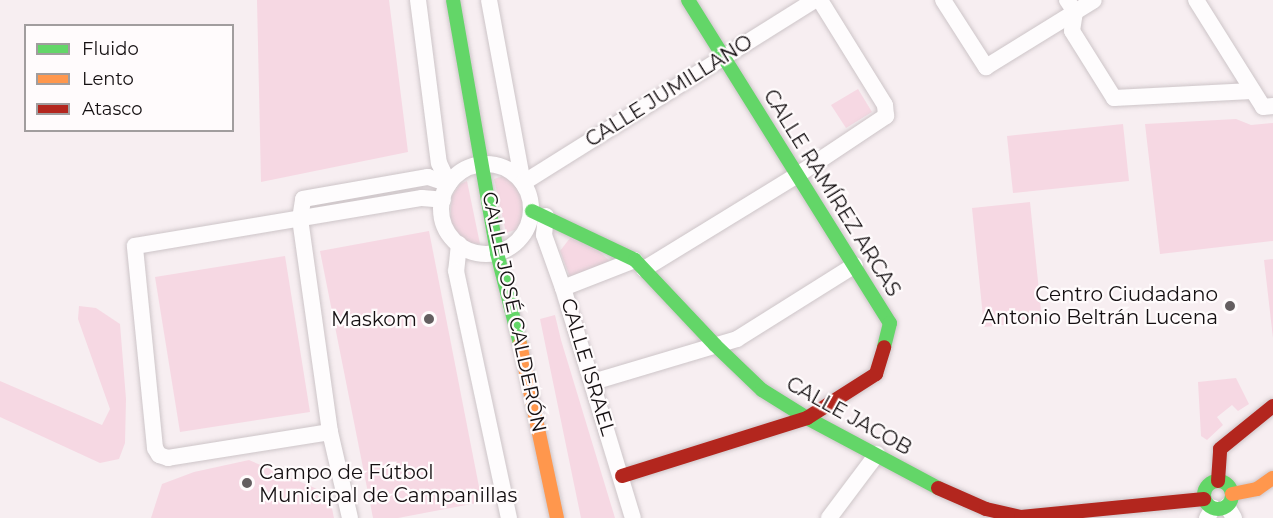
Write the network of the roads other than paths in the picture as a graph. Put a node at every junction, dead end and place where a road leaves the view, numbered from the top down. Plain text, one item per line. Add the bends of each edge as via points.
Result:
1 (418, 0) edge
2 (453, 0) edge
3 (489, 0) edge
4 (688, 0) edge
5 (815, 0) edge
6 (820, 0) edge
7 (943, 0) edge
8 (1094, 0) edge
9 (1196, 0) edge
10 (1071, 6) edge
11 (724, 58) junction
12 (1252, 91) junction
13 (1273, 106) edge
14 (483, 164) junction
15 (799, 174) junction
16 (523, 183) junction
17 (449, 184) junction
18 (443, 200) junction
19 (539, 213) junction
20 (300, 219) junction
21 (459, 244) junction
22 (497, 253) junction
23 (640, 264) junction
24 (855, 265) junction
25 (563, 288) junction
26 (715, 345) junction
27 (593, 382) junction
28 (1273, 406) edge
29 (807, 418) junction
30 (330, 432) junction
31 (877, 454) junction
32 (622, 476) junction
33 (1273, 478) edge
34 (1218, 481) junction
35 (1219, 507) edge
36 (551, 517) edge
37 (351, 518) edge
38 (509, 518) edge
39 (633, 518) edge
40 (829, 518) edge

1 - 17 street via 439,163
2 - 14 street, CALLE JOSÉ CALDERÓN
3 - 16 street
4 - 11 street, CALLE RAMÍREZ ARCAS
5 - 11 street, CALLE JUMILLANO
6 - 15 street via 885,105 886,116
7 - 10 street via 986,67
8 - 10 street
9 - 12 street
10 - 12 street via 1072,31 1114,98
11 - 15 street, CALLE RAMÍREZ ARCAS
11 - 16 street, CALLE JUMILLANO
12 - 13 street via 1263,107
14 - 16 street via 512,172
14 - 17 street via 470,167
14 - 22 street, CALLE JOSÉ CALDERÓN
15 - 23 street
15 - 24 street, CALLE RAMÍREZ ARCAS
16 - 19 street, CALLE ISRAEL
17 - 18 street
17 - 20 street via 428,177 303,199
18 - 20 street via 422,198
18 - 21 street via 444,222 449,235
19 - 22 street via 521,238
19 - 23 street, CALLE JACOB
19 - 25 street, CALLE ISRAEL
20 - 30 street
20 - 30 street via 135,246 154,448 168,458
21 - 22 street via 471,251
21 - 38 street, CALLE JOSÉ CALDERÓN via 456,271
22 - 36 street, CALLE JOSÉ CALDERÓN via 527,371
23 - 25 street
23 - 26 street, CALLE JACOB
24 - 26 street via 737,339
24 - 29 street, CALLE RAMÍREZ ARCAS via 890,323 876,374
25 - 27 street, CALLE ISRAEL
26 - 27 street
26 - 29 street, CALLE JACOB via 762,390
27 - 32 street, CALLE ISRAEL
28 - 34 street via 1220,449
29 - 31 street, CALLE JACOB
29 - 32 street, CALLE RAMÍREZ ARCAS
30 - 37 street
31 - 35 street, CALLE JACOB via 954,496 1021,517
31 - 40 street
32 - 39 street, CALLE ISRAEL
33 - 35 street, CALLE JACOB
34 - 35 street via 1225,483
34 - 35 street via 1207,486

